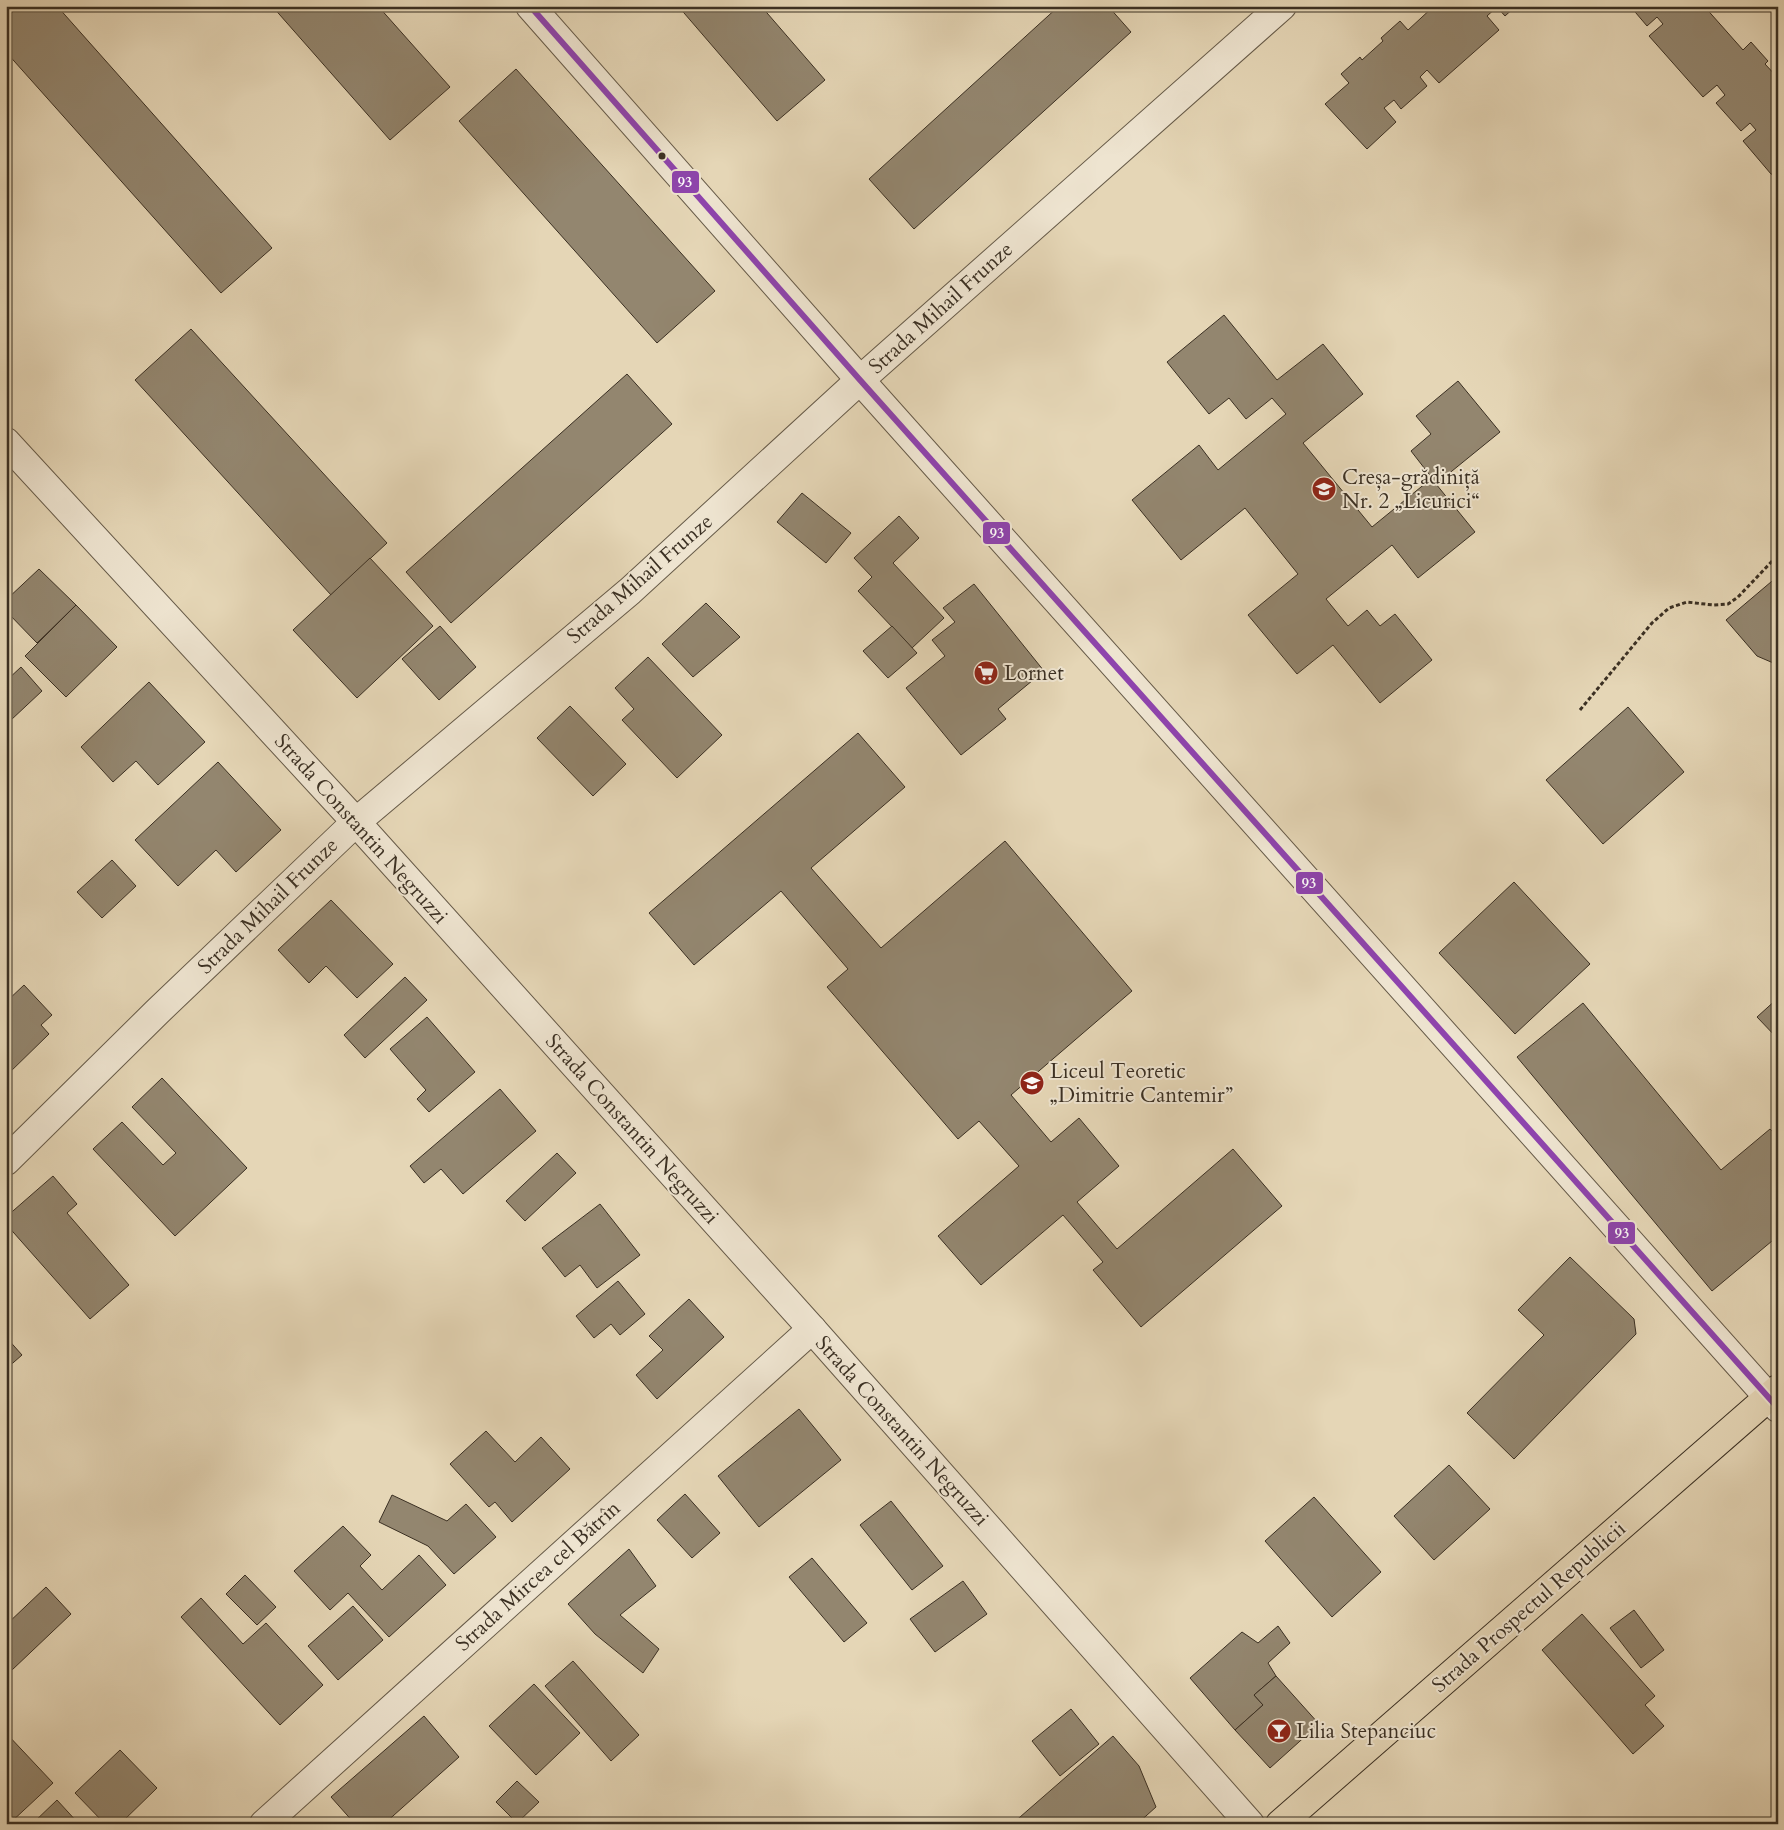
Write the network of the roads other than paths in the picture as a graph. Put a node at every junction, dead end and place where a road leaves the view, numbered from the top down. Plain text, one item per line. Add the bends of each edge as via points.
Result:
1 (530, 6) edge
2 (1282, 6) edge
3 (860, 380) junction
4 (6, 442) edge
5 (356, 822) junction
6 (6, 1161) edge
7 (812, 1329) junction
8 (1775, 1398) edge
9 (281, 1819) edge
10 (1250, 1824) edge
11 (1280, 1824) edge

1 - 3 street
2 - 3 street, Strada Mihail Frunze
3 - 5 street, Strada Mihail Frunze via 630,591
3 - 8 street
4 - 5 street, Strada Constantin Negruzzi
5 - 6 street, Strada Mihail Frunze
5 - 7 street, Strada Constantin Negruzzi
7 - 9 street, Strada Mircea cel Bătrîn
7 - 10 street, Strada Constantin Negruzzi
8 - 11 main road, Strada Prospectul Republicii

